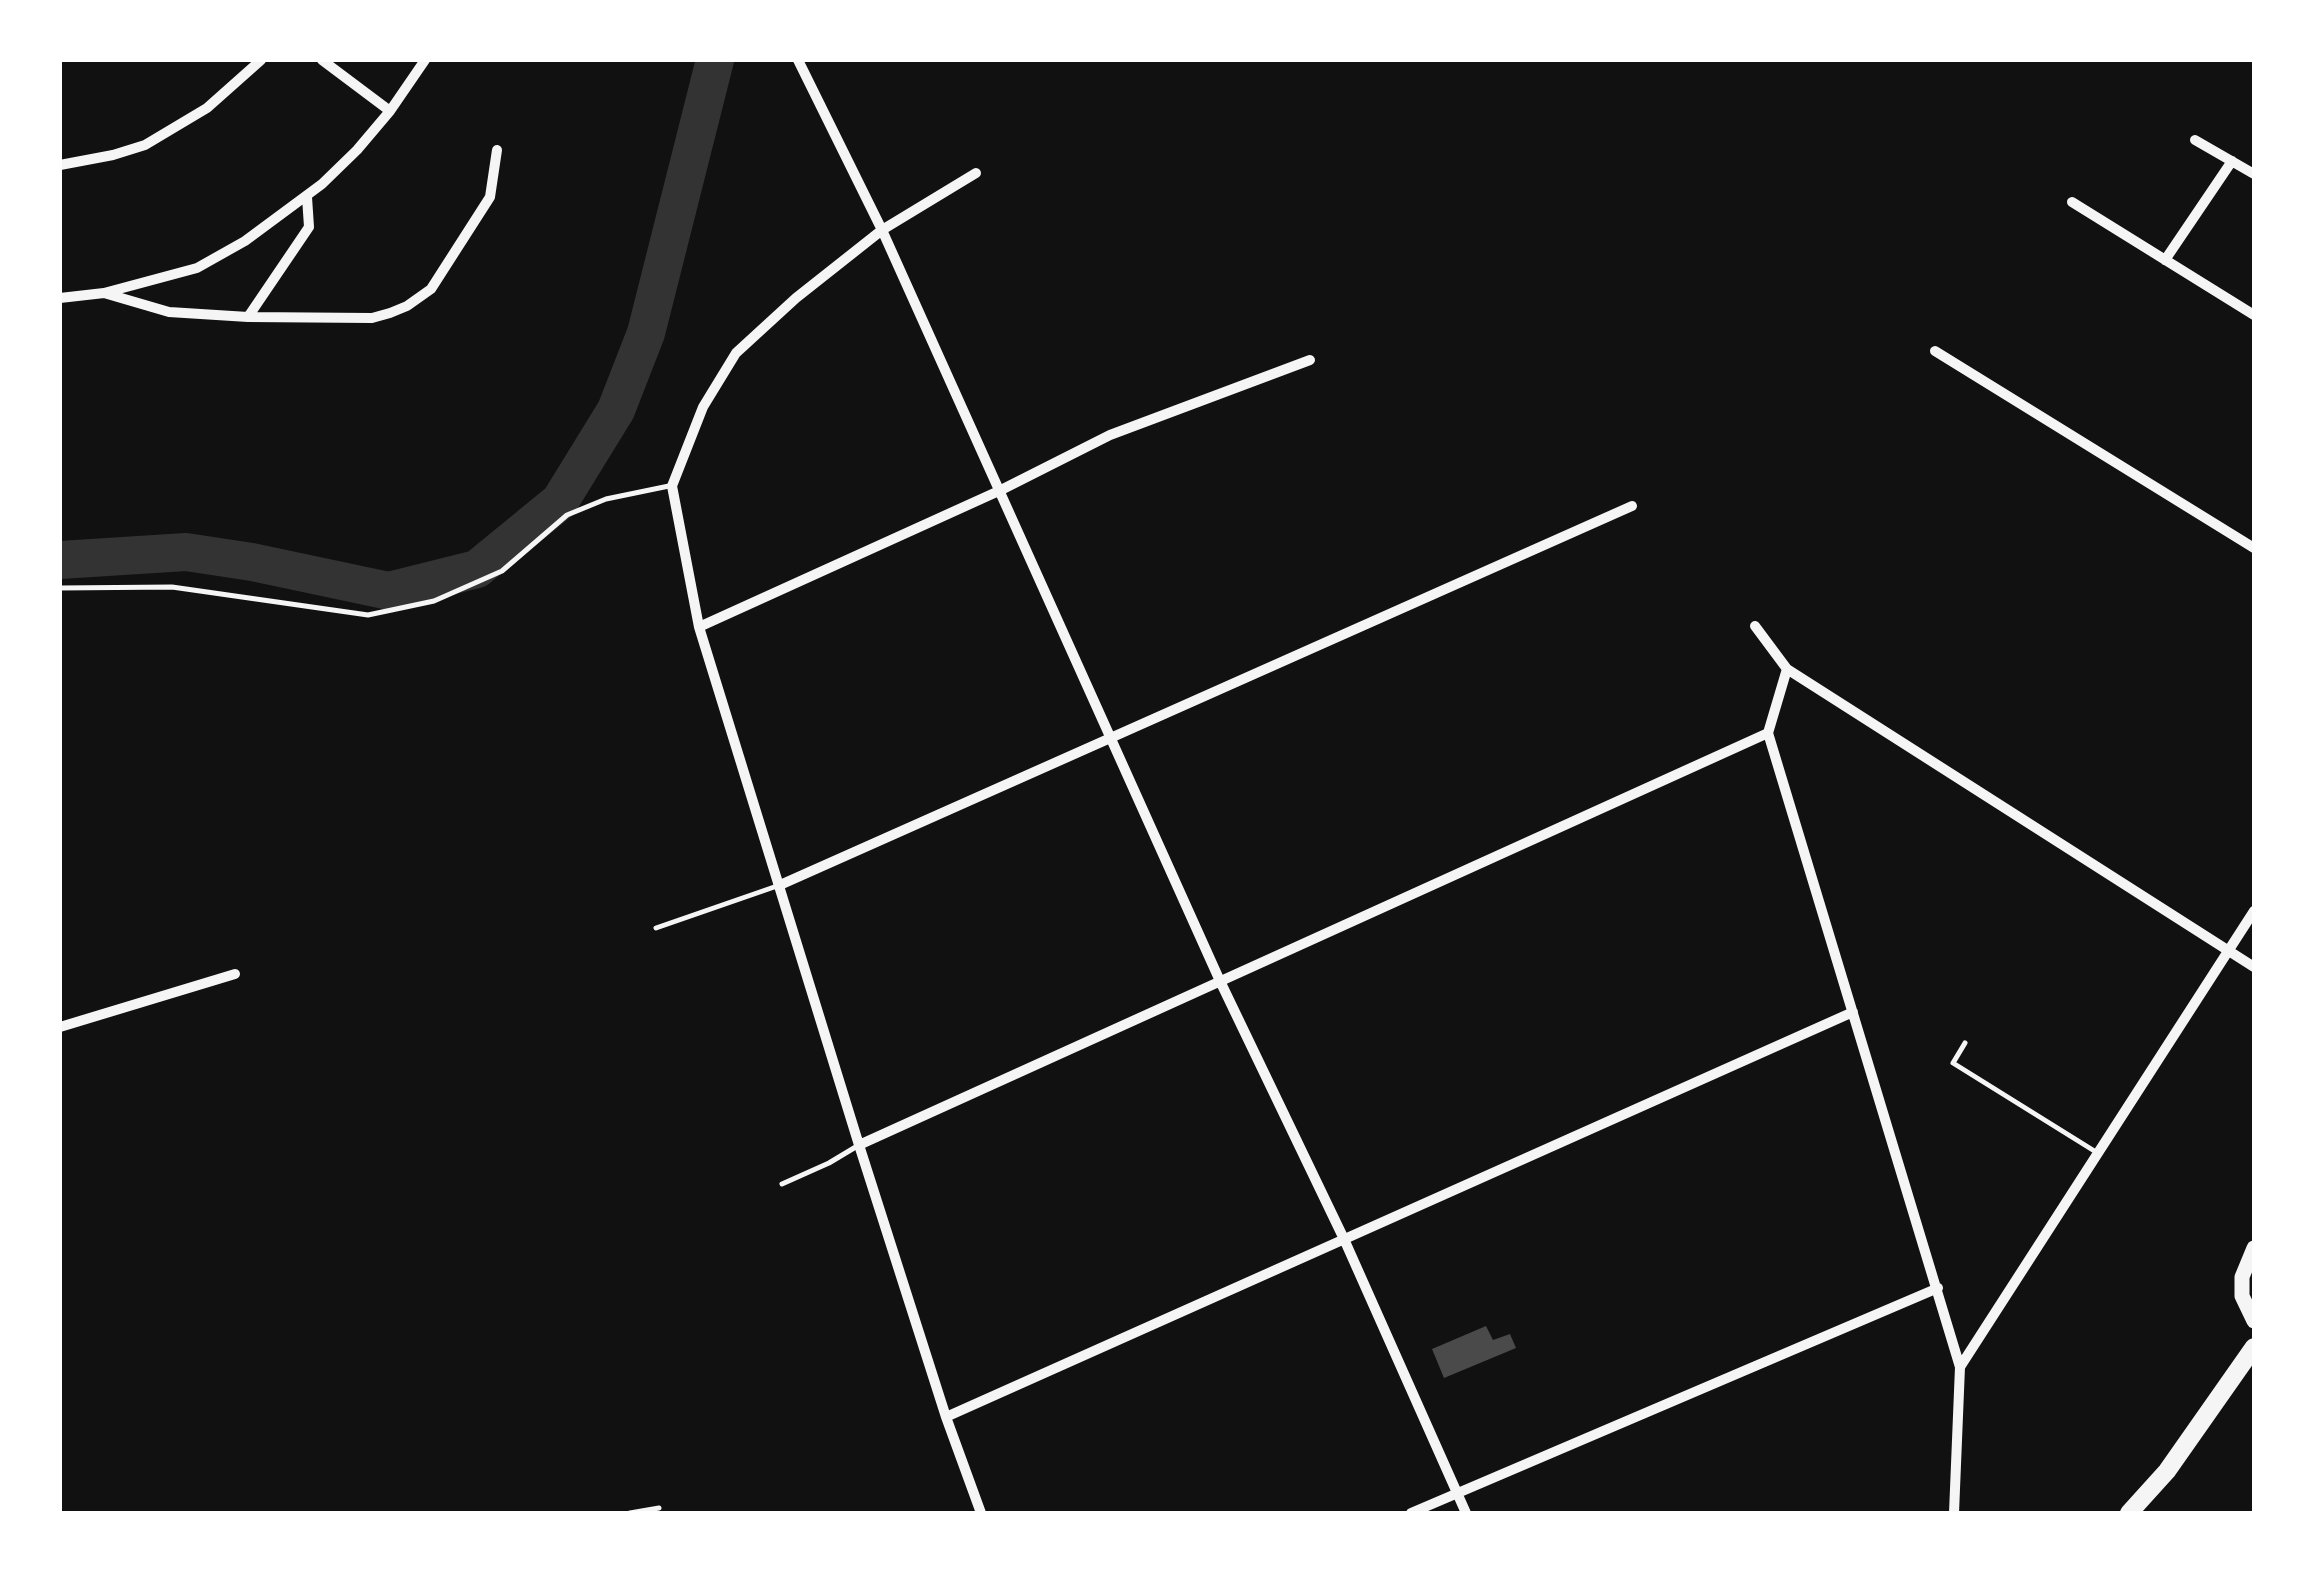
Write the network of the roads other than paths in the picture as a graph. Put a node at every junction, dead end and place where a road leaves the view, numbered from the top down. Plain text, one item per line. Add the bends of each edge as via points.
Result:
1 (261, 60) edge
2 (322, 60) edge
3 (425, 60) edge
4 (798, 60) edge
5 (390, 111) junction
6 (2195, 140) dead end
7 (497, 150) dead end
8 (2232, 160) junction
9 (60, 165) edge
10 (976, 174) dead end
11 (2254, 174) edge
12 (306, 197) junction
13 (2072, 202) dead end
14 (882, 230) junction
15 (2166, 260) junction
16 (104, 292) junction
17 (60, 298) edge
18 (2254, 315) edge
19 (248, 318) junction
20 (1934, 351) dead end
21 (1310, 360) dead end
22 (672, 486) junction
23 (1001, 490) junction
24 (1632, 506) dead end
25 (2254, 548) edge
26 (60, 588) edge
27 (1755, 626) dead end
28 (699, 627) junction
29 (1787, 669) junction
30 (1768, 733) junction
31 (1112, 739) junction
32 (780, 885) junction
33 (2254, 911) edge
34 (656, 928) dead end
35 (2228, 950) junction
36 (2254, 968) edge
37 (235, 974) dead end
38 (1220, 981) junction
39 (1853, 1012) junction
40 (60, 1027) edge
41 (1965, 1044) dead end
42 (859, 1145) junction
43 (2097, 1153) junction
44 (782, 1184) dead end
45 (1344, 1240) junction
46 (2254, 1248) edge
47 (1938, 1288) junction
48 (2254, 1321) edge
49 (2254, 1347) edge
50 (2247, 1366) edge
51 (1960, 1367) junction
52 (946, 1417) junction
53 (1457, 1493) junction
54 (660, 1508) dead end
55 (630, 1513) edge
56 (981, 1513) edge
57 (1411, 1513) edge
58 (1466, 1513) edge
59 (1954, 1513) edge
60 (2129, 1513) edge

1 - 9 street via 207,108 146,145
2 - 5 street
3 - 5 street
4 - 14 street
5 - 12 street
6 - 8 street
7 - 19 street via 490,197 420,298 372,318
8 - 11 street
8 - 15 street
10 - 14 street
12 - 16 street via 197,268
12 - 19 street via 309,227
13 - 15 street
14 - 22 street via 736,354 703,407
14 - 23 street
15 - 18 street
16 - 17 street
16 - 19 street via 169,312
20 - 25 street
21 - 23 street via 1110,434
22 - 26 lane via 606,499 567,515 502,572 434,601 368,616 172,587
22 - 28 street
23 - 28 street
23 - 31 street
24 - 31 street
27 - 29 street
28 - 32 street
29 - 30 street
29 - 35 street
30 - 38 street
30 - 39 street
31 - 32 street
31 - 38 street
32 - 34 lane
32 - 42 street
33 - 35 street
35 - 36 street
35 - 43 street
37 - 40 street
38 - 42 street
38 - 45 street
39 - 45 street
39 - 47 street
41 - 43 lane via 1953,1064
42 - 44 lane
42 - 52 street
43 - 51 street
45 - 52 street
45 - 53 street
46 - 48 main road via 2242,1277
47 - 51 street
47 - 53 street
49 - 50 highway
50 - 60 highway
51 - 59 street
52 - 56 street
53 - 57 street
53 - 58 street
54 - 55 lane

